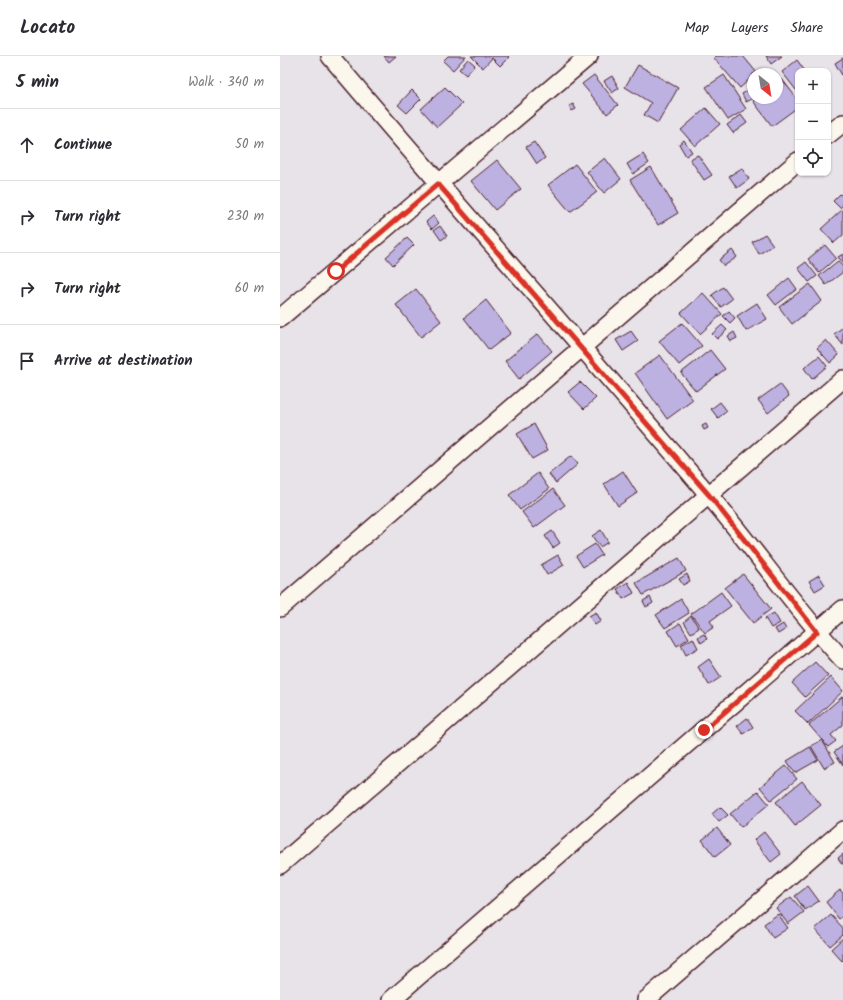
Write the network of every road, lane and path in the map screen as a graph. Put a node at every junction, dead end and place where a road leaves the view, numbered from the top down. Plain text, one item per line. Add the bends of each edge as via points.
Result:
1 (330, 56) edge
2 (589, 56) edge
3 (843, 123) edge
4 (831, 133) edge
5 (795, 164) edge
6 (438, 184) junction
7 (280, 318) edge
8 (580, 348) junction
9 (843, 379) edge
10 (709, 495) junction
11 (280, 608) edge
12 (843, 609) edge
13 (817, 632) junction
14 (843, 660) edge
15 (843, 830) edge
16 (280, 865) edge
17 (391, 1000) edge
18 (646, 1000) edge

1 - 6 street
2 - 6 street
3 - 4 street
5 - 8 street
6 - 7 street
6 - 8 street
8 - 10 street
8 - 11 street
9 - 10 street
10 - 13 street
10 - 16 street
12 - 13 street
13 - 14 street
13 - 17 street
15 - 18 street

